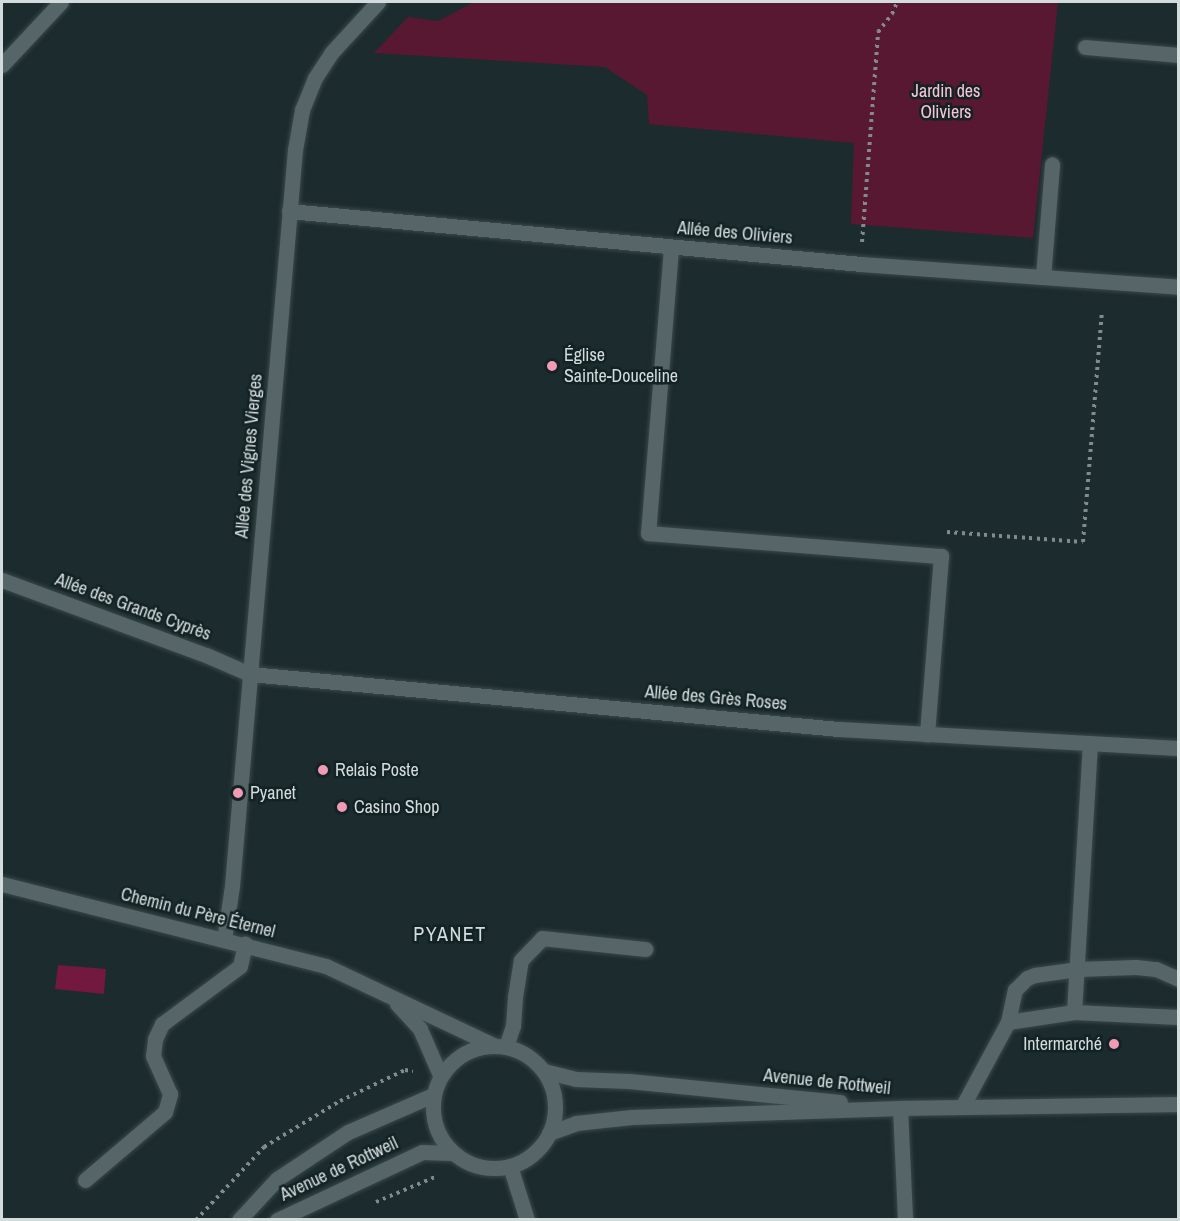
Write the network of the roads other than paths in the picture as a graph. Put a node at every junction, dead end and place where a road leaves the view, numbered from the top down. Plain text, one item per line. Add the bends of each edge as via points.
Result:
1 (61, 2) edge
2 (378, 2) edge
3 (1085, 46) dead end
4 (1179, 56) edge
5 (2, 65) edge
6 (1052, 164) dead end
7 (290, 211) junction
8 (671, 248) junction
9 (1043, 278) junction
10 (1179, 287) edge
11 (2, 580) edge
12 (250, 674) junction
13 (927, 734) junction
14 (1090, 743) junction
15 (1179, 748) edge
16 (2, 884) edge
17 (224, 940) junction
18 (245, 944) junction
19 (645, 949) dead end
20 (1077, 969) junction
21 (1179, 979) edge
22 (381, 992) junction
23 (1074, 1012) junction
24 (1179, 1017) edge
25 (1008, 1022) junction
26 (499, 1046) junction
27 (544, 1071) junction
28 (440, 1076) junction
29 (433, 1095) junction
30 (1179, 1104) edge
31 (962, 1107) junction
32 (900, 1108) junction
33 (549, 1133) junction
34 (453, 1153) junction
35 (510, 1166) junction
36 (86, 1180) dead end
37 (239, 1220) edge
38 (277, 1220) edge
39 (527, 1220) edge
40 (905, 1220) edge

1 - 5 street
2 - 7 street, Allée des Vignes Vierges via 332,52 315,78 302,110
3 - 4 street
6 - 9 street
7 - 8 street, Allée des Oliviers
7 - 12 street, Allée des Vignes Vierges
8 - 9 street, Allée des Oliviers
8 - 13 street via 648,533 941,556
9 - 10 street, Allée des Oliviers
11 - 12 street, Allée des Grands Cyprès
12 - 13 street, Allée des Grès Roses
12 - 17 street, Allée des Vignes Vierges
13 - 14 street, Allée des Grès Roses
14 - 15 street, Allée des Grès Roses
14 - 20 street
16 - 17 street, Chemin du Père Éternel
17 - 18 street, Chemin du Père Éternel
18 - 22 street, Chemin du Père Éternel via 326,966
18 - 36 street via 240,966 162,1024 153,1056 170,1094 165,1112
19 - 26 street via 542,938 522,960 513,1026
20 - 21 street via 1156,969
20 - 23 street
20 - 25 street via 1027,978 1015,990
22 - 26 street, Chemin du Père Éternel
22 - 28 street, Chemin du Père Éternel via 404,1009 420,1029
23 - 24 street
23 - 25 street
25 - 31 street
26 - 27 street via 530,1057
26 - 28 street via 472,1049 454,1059
27 - 32 street, Avenue de Rottweil via 575,1079
27 - 33 street via 555,1108
28 - 29 street
29 - 34 street via 433,1116 439,1135
29 - 37 street, Avenue de Rottweil via 348,1132 277,1179
30 - 31 street
31 - 32 street
32 - 33 street, Avenue de Rottweil via 632,1117 576,1123
32 - 40 street
33 - 35 street via 528,1158
34 - 35 street via 490,1168
34 - 38 street, Avenue de Rottweil via 422,1152
35 - 39 street

